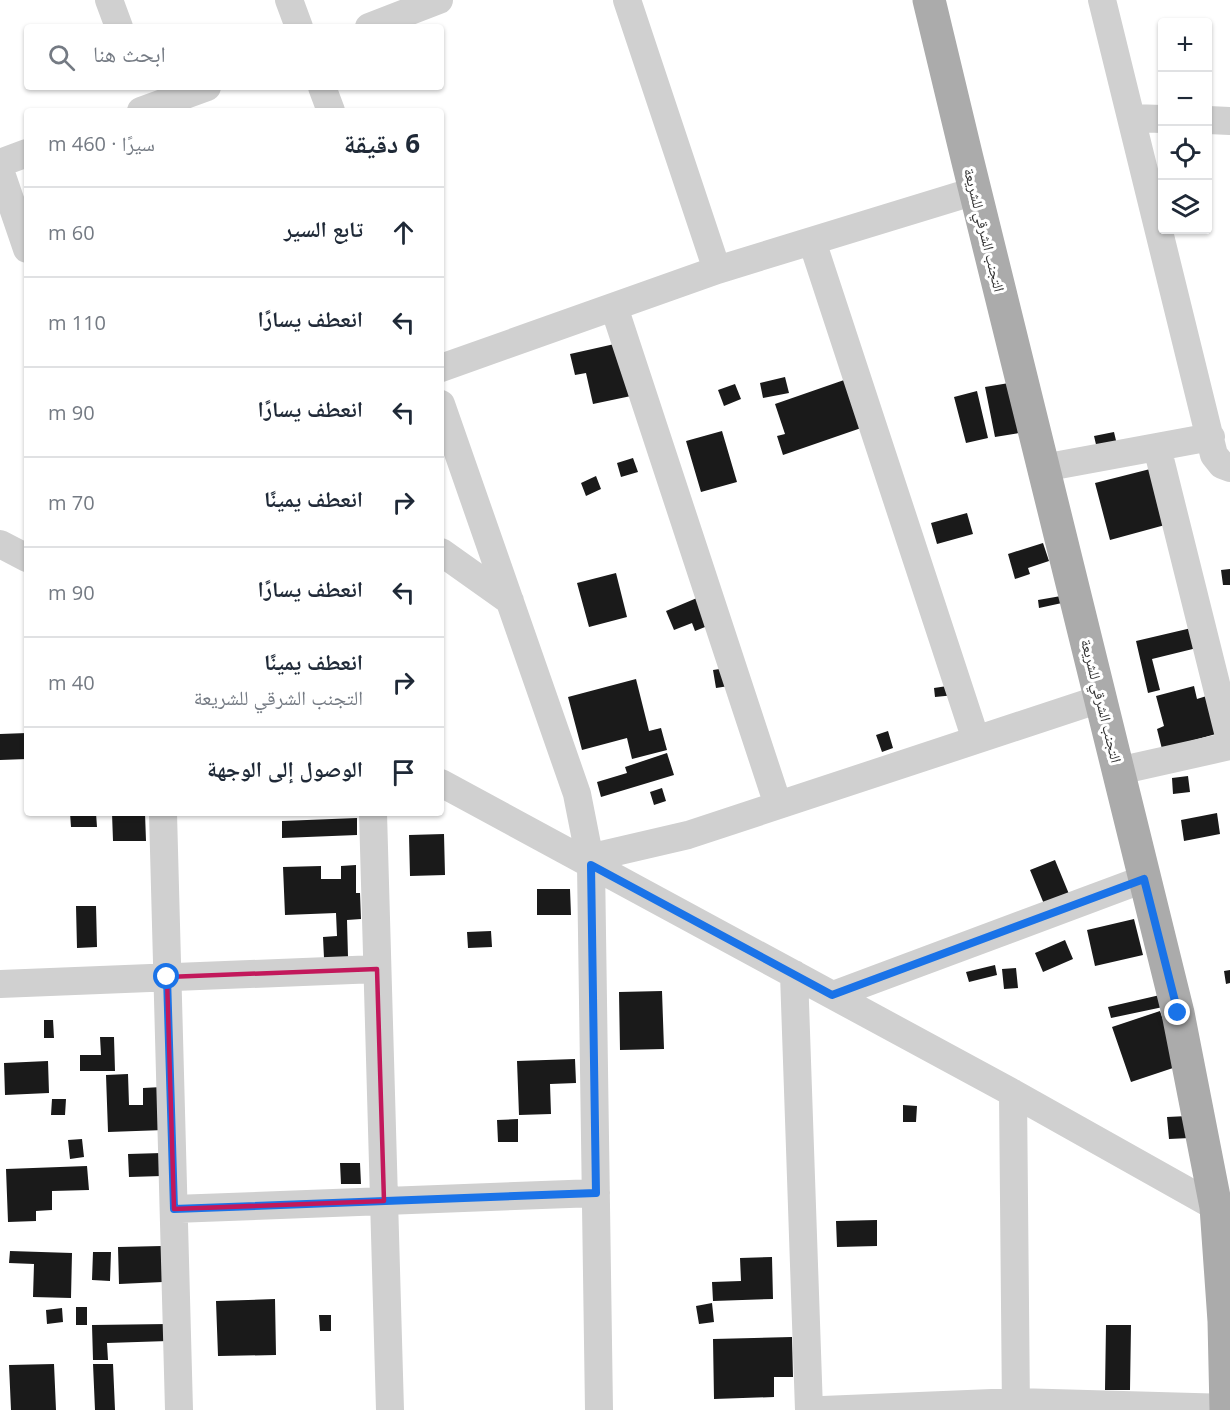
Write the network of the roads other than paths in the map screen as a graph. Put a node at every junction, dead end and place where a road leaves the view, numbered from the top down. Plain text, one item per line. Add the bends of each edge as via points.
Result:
1 (109, 0) edge
2 (289, 0) edge
3 (439, 0) edge
4 (627, 0) edge
5 (930, 0) edge
6 (1102, 0) edge
7 (118, 24) edge
8 (298, 24) edge
9 (377, 24) edge
10 (196, 90) edge
11 (323, 90) edge
12 (146, 104) edge
13 (330, 108) edge
14 (1132, 118) junction
15 (1158, 119) edge
16 (1212, 120) edge
17 (1230, 121) edge
18 (24, 154) edge
19 (0, 164) edge
20 (0, 170) edge
21 (975, 191) junction
22 (24, 240) edge
23 (812, 241) junction
24 (717, 270) junction
25 (614, 307) junction
26 (444, 367) edge
27 (444, 413) edge
28 (1210, 436) junction
29 (1156, 447) junction
30 (1043, 468) junction
31 (1230, 468) edge
32 (0, 544) edge
33 (444, 554) edge
34 (24, 556) edge
35 (510, 601) junction
36 (1223, 684) edge
37 (1100, 699) junction
38 (976, 740) junction
39 (1230, 740) edge
40 (1230, 746) edge
41 (1118, 771) junction
42 (444, 785) edge
43 (778, 805) junction
44 (163, 816) edge
45 (373, 816) edge
46 (590, 861) junction
47 (1144, 879) junction
48 (377, 969) junction
49 (794, 974) junction
50 (167, 977) junction
51 (0, 984) edge
52 (832, 995) junction
53 (1013, 1093) junction
54 (596, 1193) junction
55 (384, 1202) junction
56 (1223, 1208) edge
57 (174, 1209) junction
58 (1016, 1406) edge
59 (1227, 1408) edge
60 (179, 1410) edge
61 (390, 1410) edge
62 (599, 1410) edge
63 (809, 1410) edge
64 (823, 1410) edge

1 - 7 street
2 - 8 street
3 - 9 street
4 - 24 street
5 - 21 main road, التجنب الشرقي للشريعة
6 - 14 street
10 - 12 street
11 - 13 street
14 - 15 street
14 - 28 street
16 - 17 street
18 - 19 street
20 - 22 street
21 - 23 street
21 - 30 main road, التجنب الشرقي للشريعة
23 - 24 street
23 - 38 street
24 - 25 street
25 - 26 street
25 - 43 street
27 - 35 street
28 - 29 street
28 - 31 street via 1214,455
29 - 30 street
29 - 36 street
30 - 37 main road, التجنب الشرقي للشريعة
32 - 34 street
33 - 35 street
35 - 46 street via 577,794
36 - 39 street
37 - 38 street
37 - 41 main road, التجنب الشرقي للشريعة
38 - 43 street
40 - 41 street
41 - 47 main road, التجنب الشرقي للشريعة
42 - 46 street
43 - 46 street via 688,835
44 - 50 street
45 - 48 street
46 - 49 street
46 - 54 street
47 - 52 street
47 - 56 main road, التجنب الشرقي للشريعة
48 - 50 street
48 - 55 street
49 - 52 street
49 - 63 street
50 - 51 street
50 - 57 street
52 - 53 street
53 - 56 street
53 - 58 street
54 - 55 street
54 - 62 street
55 - 57 street
55 - 61 street
56 - 59 main road, التجنب الشرقي للشريعة
57 - 60 street
58 - 59 street
58 - 64 street

